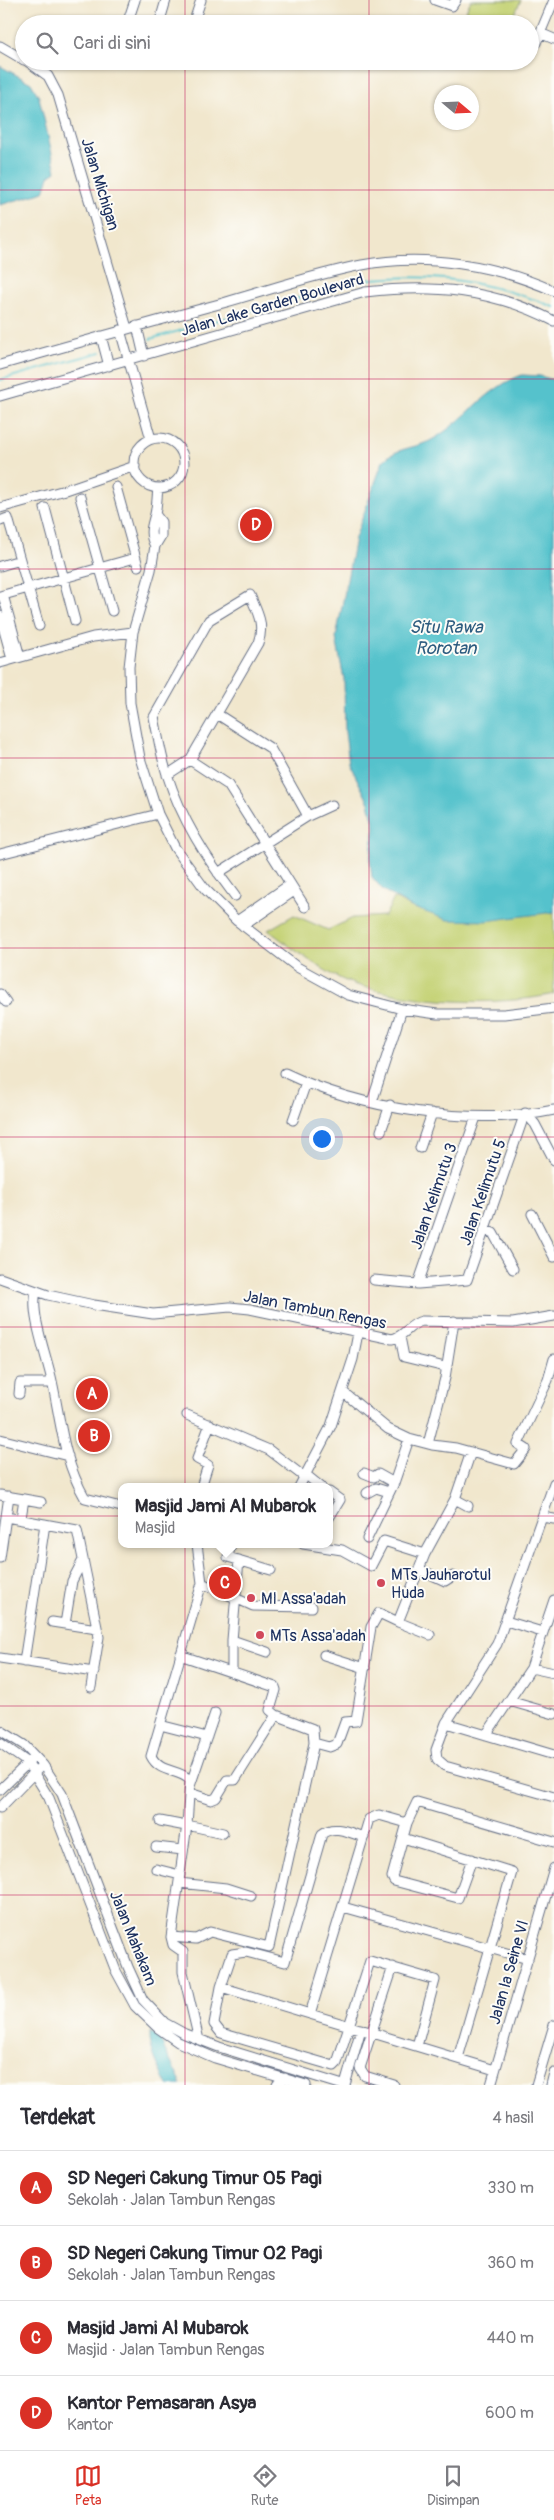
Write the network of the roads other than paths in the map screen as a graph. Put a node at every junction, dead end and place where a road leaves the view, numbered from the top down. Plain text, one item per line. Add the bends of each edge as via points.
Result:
1 (135, 0) edge
2 (166, 0) edge
3 (200, 0) edge
4 (435, 0) edge
5 (456, 0) edge
6 (553, 3) edge
7 (130, 15) edge
8 (162, 15) edge
9 (196, 15) edge
10 (540, 33) joint
11 (554, 39) edge
12 (0, 46) edge
13 (15, 54) edge
14 (39, 70) edge
15 (554, 291) edge
16 (554, 321) edge
17 (128, 328) junction
18 (101, 336) junction
19 (144, 356) junction
20 (128, 361) junction
21 (0, 365) edge
22 (109, 366) junction
23 (0, 396) edge
24 (151, 439) junction
25 (135, 466) junction
26 (116, 487) dead end
27 (158, 488) junction
28 (80, 497) dead end
29 (0, 508) edge
30 (45, 508) dead end
31 (4, 520) edge
32 (20, 560) junction
33 (0, 566) edge
34 (100, 568) junction
35 (64, 578) junction
36 (28, 587) junction
37 (2, 596) edge
38 (112, 611) dead end
39 (0, 616) edge
40 (75, 621) dead end
41 (39, 626) dead end
42 (133, 632) junction
43 (16, 658) junction
44 (0, 663) edge
45 (217, 714) junction
46 (190, 760) junction
47 (167, 775) junction
48 (332, 805) dead end
49 (158, 814) junction
50 (308, 816) junction
51 (264, 844) junction
52 (0, 854) edge
53 (218, 874) junction
54 (291, 888) junction
55 (235, 896) dead end
56 (305, 907) dead end
57 (240, 923) junction
58 (0, 994) edge
59 (6, 1002) dead end
60 (554, 1008) edge
61 (402, 1009) junction
62 (285, 1073) dead end
63 (306, 1083) junction
64 (372, 1102) junction
65 (390, 1106) junction
66 (554, 1110) edge
67 (432, 1113) junction
68 (476, 1117) junction
69 (293, 1120) dead end
70 (381, 1131) dead end
71 (420, 1148) dead end
72 (554, 1160) edge
73 (532, 1214) dead end
74 (485, 1230) junction
75 (554, 1257) edge
76 (513, 1269) dead end
77 (0, 1278) edge
78 (374, 1280) dead end
79 (418, 1284) junction
80 (35, 1295) junction
81 (554, 1316) edge
82 (454, 1320) junction
83 (400, 1337) junction
84 (357, 1338) junction
85 (554, 1359) edge
86 (445, 1367) junction
87 (551, 1381) edge
88 (52, 1383) junction
89 (343, 1392) junction
90 (19, 1394) dead end
91 (187, 1415) dead end
92 (210, 1424) junction
93 (409, 1439) junction
94 (0, 1440) edge
95 (428, 1444) junction
96 (471, 1452) junction
97 (68, 1456) junction
98 (364, 1473) dead end
99 (304, 1475) junction
100 (394, 1482) junction
101 (203, 1483) edge
102 (301, 1483) edge
103 (315, 1483) edge
104 (554, 1483) edge
105 (389, 1492) junction
106 (367, 1493) dead end
107 (333, 1495) edge
108 (4, 1496) edge
109 (24, 1499) junction
110 (456, 1499) junction
111 (41, 1502) dead end
112 (118, 1506) edge
113 (468, 1506) dead end
114 (333, 1511) edge
115 (6, 1517) junction
116 (542, 1517) junction
117 (21, 1518) junction
118 (554, 1519) edge
119 (44, 1524) junction
120 (367, 1539) dead end
121 (198, 1548) edge
122 (230, 1548) edge
123 (326, 1548) edge
124 (425, 1554) junction
125 (0, 1558) edge
126 (83, 1560) junction
127 (239, 1560) junction
128 (419, 1569) junction
129 (271, 1570) dead end
130 (453, 1576) dead end
131 (202, 1583) junction
132 (236, 1598) junction
133 (554, 1600) edge
134 (312, 1607) dead end
135 (506, 1621) junction
136 (52, 1622) dead end
137 (398, 1622) junction
138 (65, 1624) junction
139 (97, 1629) junction
140 (542, 1632) junction
141 (430, 1635) dead end
142 (232, 1640) junction
143 (267, 1652) dead end
144 (180, 1655) junction
145 (324, 1655) dead end
146 (0, 1658) edge
147 (24, 1662) junction
148 (365, 1668) junction
149 (532, 1668) junction
150 (94, 1672) junction
151 (232, 1672) junction
152 (554, 1673) edge
153 (91, 1687) dead end
154 (509, 1701) junction
155 (215, 1713) dead end
156 (554, 1714) edge
157 (276, 1715) junction
158 (446, 1723) junction
159 (160, 1725) junction
160 (0, 1730) edge
161 (486, 1735) junction
162 (208, 1737) junction
163 (0, 1743) edge
164 (314, 1744) junction
165 (554, 1755) edge
166 (31, 1759) junction
167 (43, 1765) junction
168 (35, 1772) junction
169 (0, 1790) edge
170 (190, 1790) junction
171 (554, 1797) edge
172 (0, 1808) edge
173 (160, 1821) dead end
174 (407, 1823) junction
175 (187, 1825) junction
176 (223, 1833) dead end
177 (364, 1837) junction
178 (403, 1838) junction
179 (554, 1842) edge
180 (156, 1847) dead end
181 (183, 1850) junction
182 (472, 1859) junction
183 (554, 1868) edge
184 (156, 1869) dead end
185 (179, 1879) junction
186 (251, 1896) dead end
187 (343, 1907) junction
188 (171, 1937) junction
189 (490, 1950) junction
190 (528, 1960) junction
191 (393, 1967) junction
192 (221, 1987) junction
193 (310, 2014) junction
194 (554, 2025) edge
195 (349, 2026) junction
196 (361, 2029) junction
197 (373, 2033) junction
198 (199, 2040) junction
199 (417, 2046) junction
200 (458, 2058) junction
201 (495, 2070) junction
202 (554, 2073) edge
203 (285, 2078) junction
204 (302, 2084) edge
205 (277, 2085) edge
206 (344, 2085) edge
207 (394, 2085) edge
208 (491, 2085) edge
209 (536, 2085) edge
210 (551, 2085) edge

1 - 7 street
2 - 8 street
3 - 9 street
4 - 5 street via 452,6
6 - 10 street
10 - 11 street
12 - 13 street, Jalan Michigan
14 - 17 street, Jalan Michigan via 48,76 58,95
15 - 17 street, Jalan Lake Garden Boulevard via 498,271 450,262 362,265
16 - 19 street, Jalan Lake Garden Boulevard via 492,297 408,287 365,292 321,303
17 - 18 street, Jalan Lake Garden Boulevard
17 - 19 street
17 - 20 street
18 - 21 street, Jalan Lake Garden Boulevard
18 - 22 street
19 - 20 street, Jalan Lake Garden Boulevard
20 - 22 street, Jalan Lake Garden Boulevard
20 - 24 street
22 - 23 street, Jalan Lake Garden Boulevard
24 - 25 street via 138,450
24 - 27 street via 160,438 176,444 184,459 177,481
25 - 27 street via 140,479
25 - 29 street
26 - 34 street via 137,562
27 - 42 street via 151,524 150,537 155,546 151,570
28 - 34 street
30 - 35 street
31 - 32 street
32 - 33 street
32 - 36 street
34 - 35 street
34 - 38 street
35 - 36 street
35 - 40 street
36 - 37 street
36 - 41 street
37 - 43 street
39 - 43 street
42 - 43 street via 93,637
42 - 49 street via 129,667 130,703 140,758
43 - 44 street
45 - 46 street
45 - 47 street via 262,632 261,620 250,595 209,620 154,717
45 - 50 street via 270,748
46 - 47 street
46 - 51 street via 228,785
47 - 53 street via 188,826
48 - 50 street
49 - 52 street
49 - 57 street via 176,848 200,882
50 - 51 street
51 - 53 street
51 - 54 street
53 - 55 street
54 - 56 street
54 - 57 street
57 - 61 street via 296,967 348,995
58 - 59 street
60 - 61 street via 504,1014 437,1014
61 - 64 street
62 - 63 street
63 - 64 street
63 - 69 street
64 - 65 street
65 - 67 street
65 - 70 street
66 - 68 street
67 - 68 street
67 - 71 street
68 - 79 street, Jalan Kelimutu 3
72 - 74 street, Jalan Kelimutu 5 via 535,1124 525,1113
73 - 75 street
74 - 76 street via 493,1233
74 - 79 street, Jalan Kelimutu 5 via 468,1280
77 - 80 street, Jalan Tambun Rengas
78 - 79 street
80 - 84 street, Jalan Tambun Rengas via 153,1314 250,1309
80 - 88 street
81 - 82 street, Jalan Tambun Rengas via 513,1323
82 - 83 street, Jalan Tambun Rengas via 419,1322
82 - 86 street
83 - 84 street, Jalan Tambun Rengas
83 - 86 street via 404,1357
84 - 89 street
85 - 87 street
86 - 95 street
87 - 96 street via 518,1444 526,1449 515,1464
88 - 90 street via 20,1383
88 - 97 street via 58,1424
89 - 93 street via 388,1429
89 - 99 street via 331,1426
91 - 92 street
92 - 99 street via 269,1450
92 - 101 street via 197,1459 208,1465
93 - 95 street
93 - 100 street
94 - 97 street
95 - 96 street
96 - 110 street
97 - 112 street via 85,1498
98 - 100 street via 374,1477 378,1474
99 - 102 street
99 - 103 street
100 - 105 street
104 - 116 street
105 - 106 street via 376,1488
105 - 120 street
107 - 114 street via 340,1500
108 - 109 street
108 - 115 street
109 - 111 street
109 - 117 street
110 - 113 street
110 - 124 street
115 - 117 street
115 - 125 street
116 - 118 street
116 - 135 street
117 - 119 street
119 - 126 street via 77,1530
119 - 147 street
121 - 131 street
122 - 127 street via 228,1557
123 - 124 street via 342,1550 371,1566 384,1541
124 - 128 street
126 - 138 street via 72,1581
126 - 139 street
127 - 129 street
127 - 132 street
128 - 130 street via 445,1581
128 - 137 street
131 - 132 street
131 - 144 street
132 - 134 street via 253,1606
132 - 142 street
133 - 140 street
135 - 140 street
135 - 158 street via 488,1662
136 - 138 street
137 - 141 street
137 - 148 street via 377,1615 367,1642
138 - 139 street
139 - 150 street via 99,1638
140 - 149 street
142 - 143 street
142 - 151 street
144 - 151 street
144 - 159 street
145 - 148 street
146 - 147 street
147 - 150 street
148 - 164 street via 356,1721 345,1722 334,1747
149 - 152 street
149 - 154 street
150 - 153 street
151 - 157 street via 276,1689 270,1710
154 - 156 street
154 - 161 street
155 - 162 street
157 - 164 street via 312,1729
157 - 170 street via 236,1780 227,1780 216,1798 211,1800
158 - 161 street
158 - 171 street via 436,1750 437,1759 445,1766
159 - 162 street
159 - 170 street via 151,1752 153,1760 164,1770 188,1778
160 - 166 street, Jalan Mahakam via 24,1745
161 - 165 street
162 - 170 street
163 - 166 street, Jalan Mahakam
164 - 188 street via 269,1947 210,1932 196,1939
166 - 167 street, Jalan Mahakam
166 - 168 street, Jalan Mahakam
166 - 169 street
167 - 168 street
167 - 198 street, Jalan Mahakam via 62,1794 143,2000 165,2022
168 - 172 street
168 - 203 street, Jalan Mahakam via 49,1798 116,1971 135,2006 178,2042 216,2058
170 - 175 street
173 - 175 street
174 - 177 street via 374,1816 369,1819
174 - 178 street
174 - 179 street via 419,1802
175 - 176 street
175 - 181 street
177 - 187 street
177 - 192 street via 335,1829 328,1829 322,1834 285,1962 236,1952 230,1956
178 - 182 street
178 - 182 street via 392,1880 428,1891 458,1898
180 - 181 street
181 - 185 street
182 - 189 street via 512,1872
183 - 190 street, Jalan la Seine VI
184 - 185 street
185 - 186 street
185 - 188 street
187 - 189 street
187 - 193 street
188 - 198 street via 173,1945 183,1952 183,1972
189 - 190 street
189 - 200 street
190 - 201 street, Jalan la Seine VI
191 - 195 street via 368,1962
191 - 197 street
191 - 199 street via 435,1980
192 - 193 street
192 - 195 street via 214,2024 220,2033 329,2066 337,2063
193 - 195 street
194 - 209 street
195 - 196 street
196 - 197 street
196 - 206 street
197 - 199 street
197 - 207 street via 360,2072
198 - 206 street, Jalan Mahakam
199 - 200 street
200 - 201 street
201 - 208 street, Jalan la Seine VI
202 - 210 street
203 - 204 street, Jalan Mahakam
203 - 205 street

